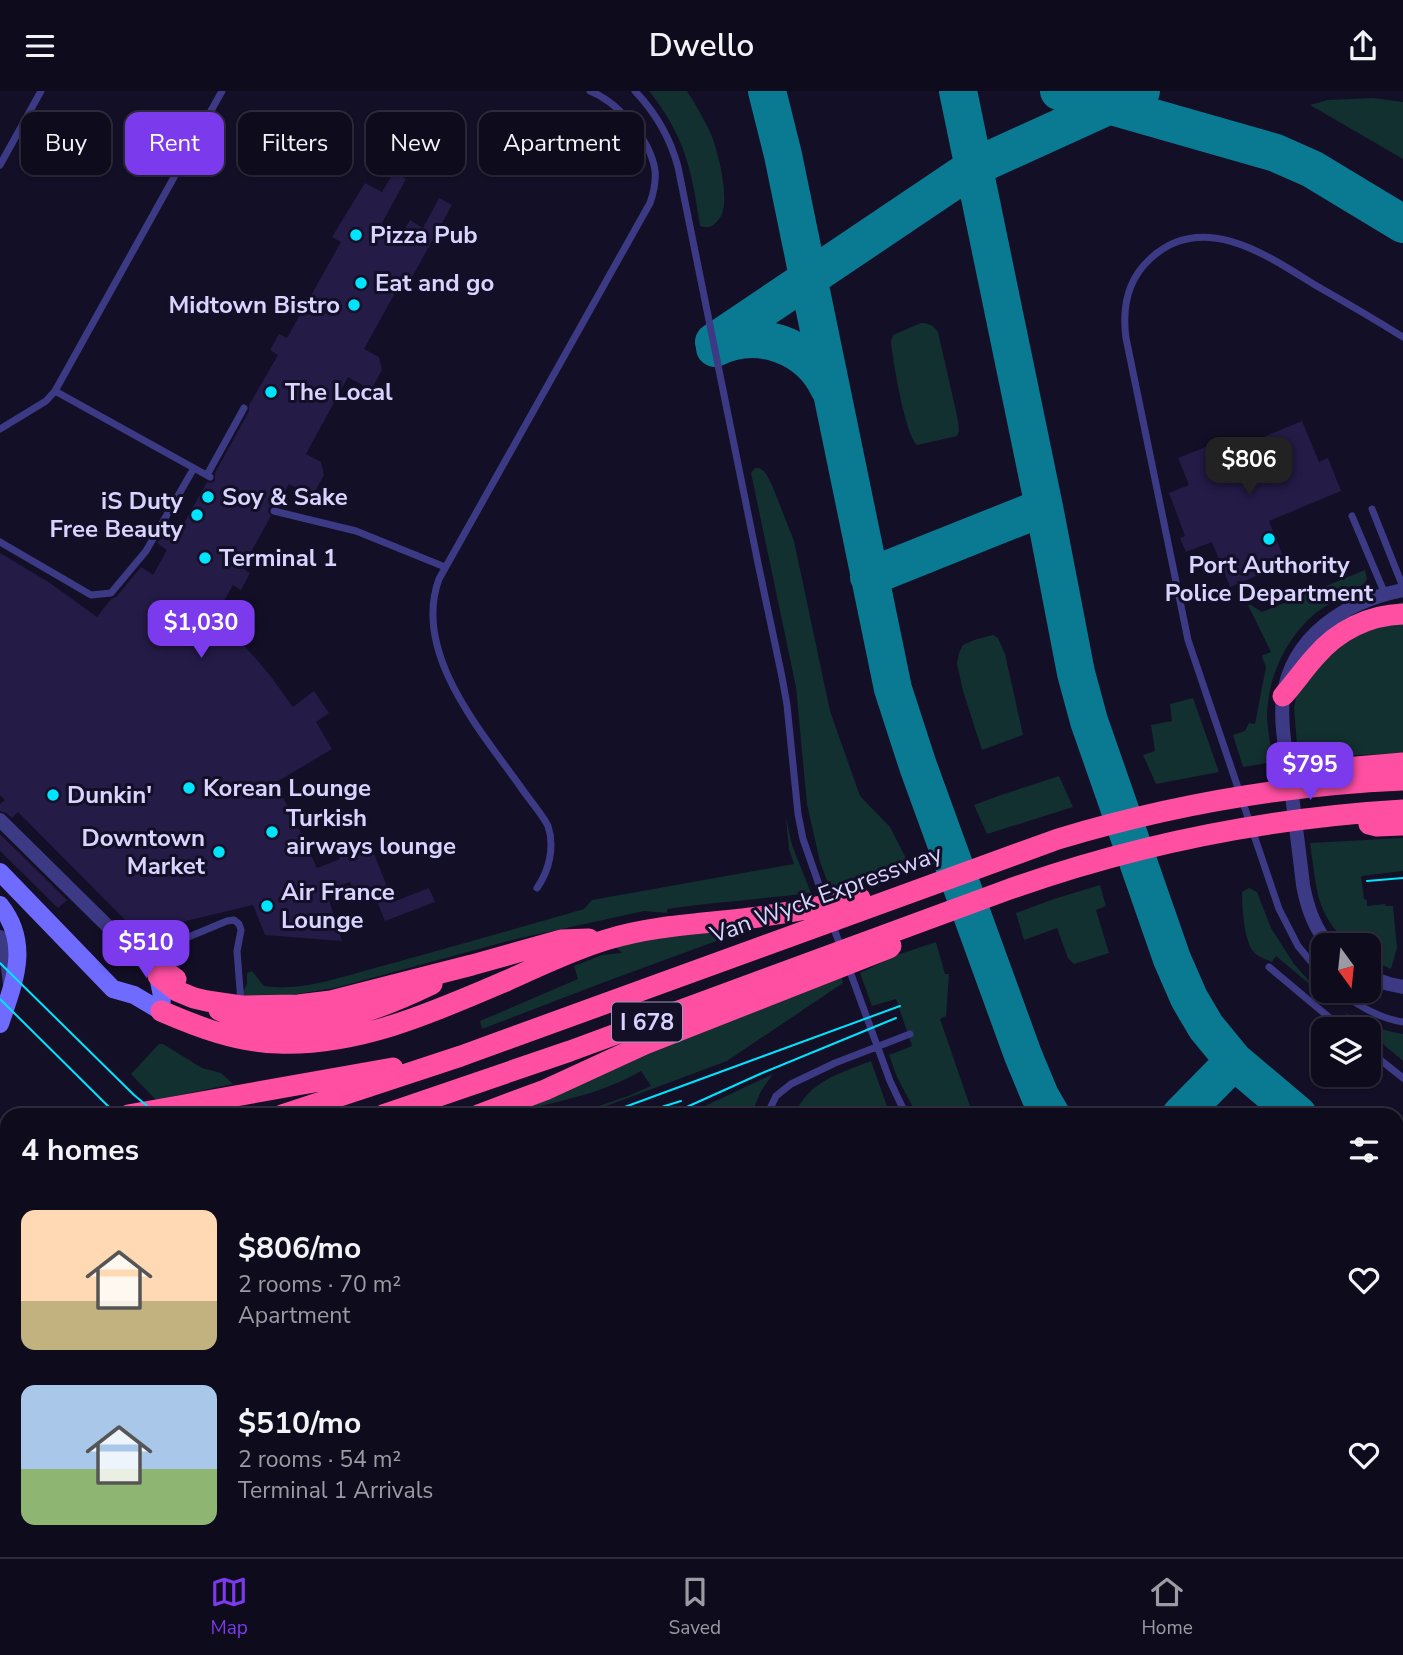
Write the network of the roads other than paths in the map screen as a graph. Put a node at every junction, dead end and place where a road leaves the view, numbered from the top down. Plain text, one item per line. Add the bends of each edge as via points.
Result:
1 (41, 91) edge
2 (222, 91) edge
3 (590, 91) edge
4 (635, 91) edge
5 (0, 165) edge
6 (1403, 337) edge
7 (55, 391) junction
8 (244, 408) dead end
9 (0, 429) edge
10 (194, 468) junction
11 (1372, 509) dead end
12 (274, 512) dead end
13 (1352, 516) dead end
14 (0, 542) edge
15 (445, 567) junction
16 (1403, 588) edge
17 (1385, 594) junction
18 (1403, 614) edge
19 (1283, 697) junction
20 (1403, 763) edge
21 (1403, 780) edge
22 (1260, 792) junction
23 (1403, 810) edge
24 (0, 813) edge
25 (1340, 815) junction
26 (0, 820) edge
27 (1403, 825) edge
28 (0, 872) edge
29 (537, 888) dead end
30 (911, 891) junction
31 (0, 905) edge
32 (909, 926) junction
33 (1320, 933) edge
34 (0, 937) edge
35 (610, 939) junction
36 (1311, 962) edge
37 (149, 964) junction
38 (472, 965) junction
39 (1269, 967) dead end
40 (1381, 981) edge
41 (1403, 987) edge
42 (9, 994) junction
43 (1357, 1003) edge
44 (241, 1006) junction
45 (161, 1011) junction
46 (1329, 1017) edge
47 (1403, 1022) edge
48 (0, 1024) edge
49 (910, 1034) dead end
50 (461, 1056) junction
51 (1381, 1061) edge
52 (1403, 1079) edge
53 (517, 1101) junction
54 (168, 1108) edge
55 (303, 1108) edge
56 (403, 1108) edge
57 (498, 1108) edge
58 (506, 1108) edge
59 (770, 1108) edge
60 (903, 1108) edge

1 - 5 lane
2 - 7 lane
3 - 15 lane via 606,98 638,133 654,169 654,193
4 - 60 lane via 661,124 678,167 779,658 798,814 811,865
6 - 36 lane via 1266,256 1220,239 1193,238 1166,247 1143,266 1126,299 1129,351 1188,640 1273,894 1284,922
7 - 9 lane
7 - 10 lane
8 - 10 lane via 209,476
10 - 14 lane via 146,551 111,593 91,595
11 - 16 lane
12 - 15 lane via 356,531
13 - 17 lane
15 - 29 lane via 436,585 432,613 438,646 460,699 548,827 549,865
16 - 17 street
17 - 19 street via 1352,607 1313,635 1288,674
18 - 19 highway via 1372,619 1332,639
19 - 33 street via 1305,896
20 - 22 highway via 1356,767
21 - 22 highway, Van Wyck Expressway / I 678
22 - 30 highway, Van Wyck Expressway / I 678 via 1109,824
23 - 25 highway, I 678
24 - 37 street
25 - 27 highway via 1377,826
25 - 32 highway, I 678 via 1206,834 1132,851 1031,881
26 - 37 street
28 - 45 street via 113,989
30 - 35 highway via 771,915 672,925
30 - 50 highway, Van Wyck Expressway / I 678
31 - 42 street via 8,915 19,952
32 - 53 highway via 889,948 645,1044
32 - 56 highway, I 678
34 - 42 street
35 - 38 highway via 561,940
35 - 45 highway via 424,1015 324,1041 278,1044 241,1039
37 - 38 highway via 232,1017 271,1025 358,1015
37 - 44 highway via 185,995
37 - 44 lane via 186,938 234,920 241,930 237,951
37 - 45 street via 162,996
38 - 44 highway via 331,1001
39 - 46 lane
40 - 41 street
42 - 48 street
43 - 47 lane
49 - 59 lane via 791,1084 776,1096
50 - 54 highway
50 - 55 highway, Van Wyck Expressway / I 678
51 - 52 lane
53 - 57 highway
53 - 58 street

